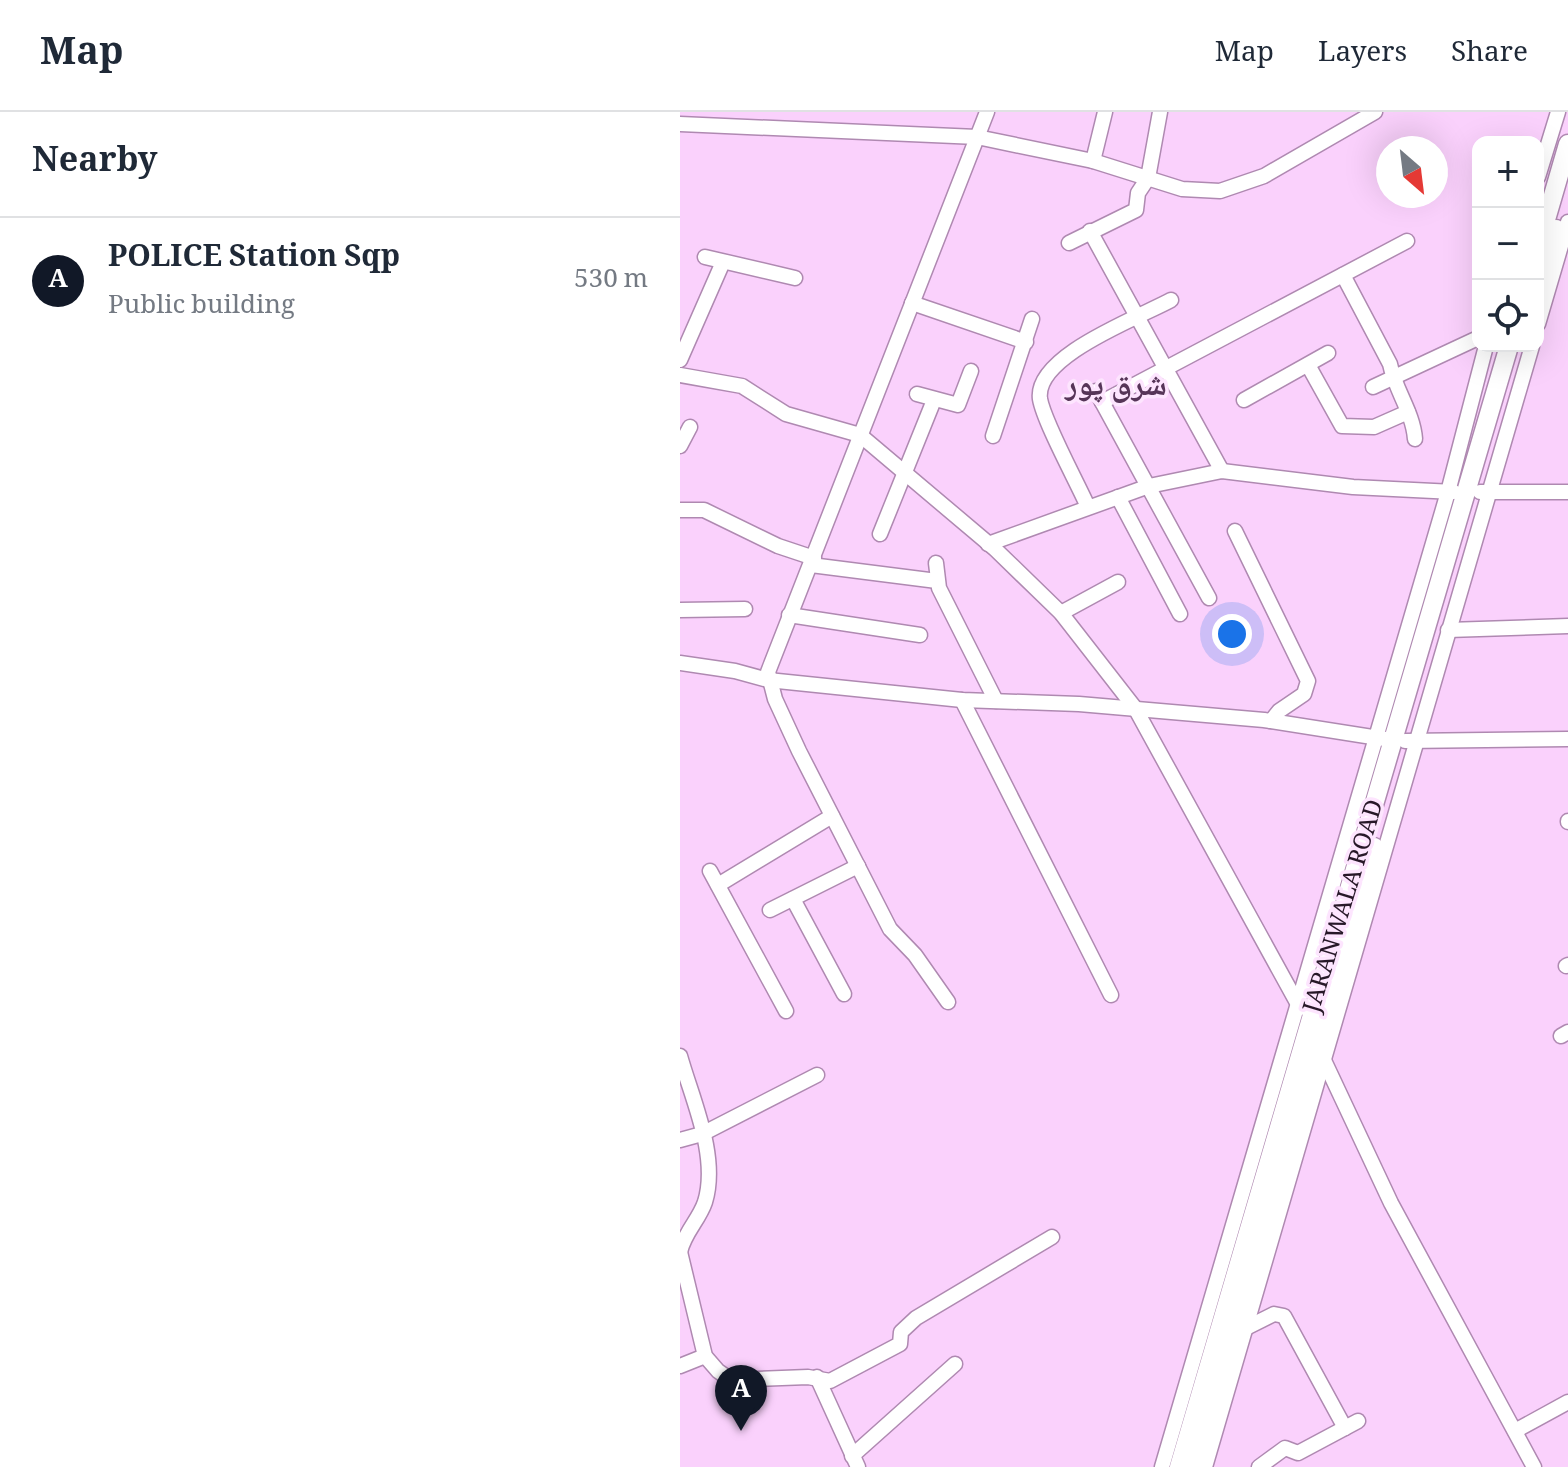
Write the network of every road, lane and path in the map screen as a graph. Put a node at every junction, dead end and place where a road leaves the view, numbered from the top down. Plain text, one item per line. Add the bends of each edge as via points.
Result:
1 (763, 112) edge
2 (987, 112) edge
3 (1105, 112) edge
4 (1160, 112) edge
5 (1375, 112) edge
6 (1558, 112) edge
7 (680, 124) edge
8 (766, 128) junction
9 (977, 137) junction
10 (1568, 144) edge
11 (1544, 158) edge
12 (1093, 161) junction
13 (1148, 178) junction
14 (1568, 188) edge
15 (1568, 222) edge
16 (1544, 226) edge
17 (1090, 231) junction
18 (1407, 241) dead end
19 (1069, 243) dead end
20 (705, 257) dead end
21 (723, 262) junction
22 (1343, 275) junction
23 (795, 278) dead end
24 (1541, 280) edge
25 (1171, 300) dead end
26 (912, 303) junction
27 (1544, 304) edge
28 (1139, 317) junction
29 (1032, 319) dead end
30 (1472, 341) edge
31 (1026, 342) junction
32 (1484, 352) edge
33 (1508, 352) edge
34 (1520, 352) edge
35 (1530, 352) edge
36 (1328, 353) dead end
37 (680, 360) edge
38 (1308, 365) junction
39 (1167, 368) junction
40 (971, 371) dead end
41 (680, 375) edge
42 (1392, 377) junction
43 (1373, 387) dead end
44 (917, 394) dead end
45 (934, 400) junction
46 (1244, 400) dead end
47 (1408, 412) junction
48 (690, 427) dead end
49 (860, 435) junction
50 (993, 436) dead end
51 (1415, 439) dead end
52 (680, 446) edge
53 (1222, 471) junction
54 (906, 472) junction
55 (1149, 486) junction
56 (1448, 492) junction
57 (1568, 492) edge
58 (1478, 493) junction
59 (1118, 497) junction
60 (1088, 507) junction
61 (680, 510) edge
62 (1235, 531) dead end
63 (880, 534) dead end
64 (988, 544) junction
65 (812, 562) junction
66 (936, 563) dead end
67 (937, 581) junction
68 (1118, 582) dead end
69 (1209, 598) dead end
70 (745, 609) dead end
71 (680, 610) edge
72 (1061, 613) junction
73 (1180, 614) dead end
74 (789, 615) junction
75 (1568, 626) edge
76 (1448, 630) junction
77 (920, 635) dead end
78 (680, 663) edge
79 (768, 680) junction
80 (962, 700) junction
81 (996, 701) junction
82 (1135, 708) junction
83 (1271, 721) junction
84 (1568, 739) edge
85 (1398, 740) junction
86 (832, 816) junction
87 (858, 866) junction
88 (710, 871) dead end
89 (718, 885) junction
90 (793, 899) junction
91 (770, 910) dead end
92 (844, 994) dead end
93 (1111, 995) dead end
94 (948, 1002) dead end
95 (786, 1011) dead end
96 (1303, 1012) junction
97 (1320, 1053) junction
98 (680, 1056) edge
99 (817, 1075) dead end
100 (683, 1079) edge
101 (702, 1134) junction
102 (680, 1140) edge
103 (1052, 1237) dead end
104 (680, 1252) edge
105 (1244, 1329) junction
106 (705, 1356) junction
107 (955, 1364) dead end
108 (680, 1366) edge
109 (817, 1377) junction
110 (1568, 1402) edge
111 (1515, 1431) junction
112 (855, 1461) edge
113 (1162, 1467) edge
114 (1179, 1467) edge
115 (1193, 1467) edge
116 (1205, 1467) edge
117 (1259, 1467) edge
118 (1534, 1467) edge

1 - 8 street
2 - 9 street
3 - 12 street
4 - 13 street
5 - 13 street via 1264,176 1220,191 1182,189
6 - 11 street
7 - 8 street
8 - 9 street
9 - 12 street
9 - 26 street
10 - 16 main road
12 - 13 street
13 - 17 street via 1138,193 1136,210
14 - 24 main road
15 - 27 street
17 - 19 street
17 - 28 street
18 - 22 street
20 - 21 street
21 - 23 street
21 - 37 street
22 - 39 street
22 - 42 street
25 - 28 street
26 - 31 street
26 - 49 street
28 - 39 street
28 - 60 street via 1068,353 1044,375 1040,399
29 - 31 street
30 - 42 street
31 - 50 street
32 - 56 street
33 - 58 main road, JARANWALA ROAD
34 - 58 main road, JARANWALA ROAD
35 - 58 street
36 - 38 street
38 - 46 street
38 - 47 street via 1342,426 1374,427
39 - 53 street
39 - 55 street via 1099,396
40 - 45 street via 958,405
41 - 49 street via 742,386 786,414
42 - 43 street
42 - 47 street
44 - 45 street
45 - 54 street
47 - 51 street
48 - 52 street
49 - 54 street
49 - 65 street
53 - 55 street
53 - 56 street
54 - 63 street
54 - 64 street
55 - 59 street
55 - 69 street
56 - 58 street
56 - 85 street
57 - 58 street
58 - 76 street
58 - 85 main road, JARANWALA ROAD
59 - 60 street
59 - 73 street
60 - 64 street
61 - 65 street via 704,510
62 - 83 street via 1308,681 1304,694
64 - 72 street
65 - 67 street
65 - 74 street
66 - 67 street
67 - 81 street
68 - 72 street
70 - 71 street
72 - 82 street
74 - 77 street
74 - 79 street
75 - 76 street
76 - 85 street
78 - 79 street
79 - 80 street
79 - 86 street
80 - 81 street
80 - 93 street
81 - 82 street
82 - 83 street
82 - 96 street
83 - 85 street
84 - 85 street
85 - 96 main road, JARANWALA ROAD
85 - 97 main road, JARANWALA ROAD
86 - 87 street
86 - 89 street
87 - 90 street
87 - 94 street via 890,929
88 - 89 street
89 - 95 street
90 - 91 street
90 - 92 street
96 - 113 street
96 - 114 main road, JARANWALA ROAD
97 - 105 street
97 - 111 street via 1391,1203
97 - 115 main road, JARANWALA ROAD
98 - 100 street
99 - 101 street
100 - 101 street
101 - 102 street
101 - 104 street via 708,1186
103 - 109 street via 916,1318 901,1332 900,1344 838,1378
104 - 106 street
105 - 116 street
105 - 117 street via 1274,1314 1284,1316 1352,1424 1298,1453 1285,1448
106 - 108 street
106 - 109 street via 731,1380
107 - 112 street
109 - 112 street
110 - 111 street
111 - 118 street

